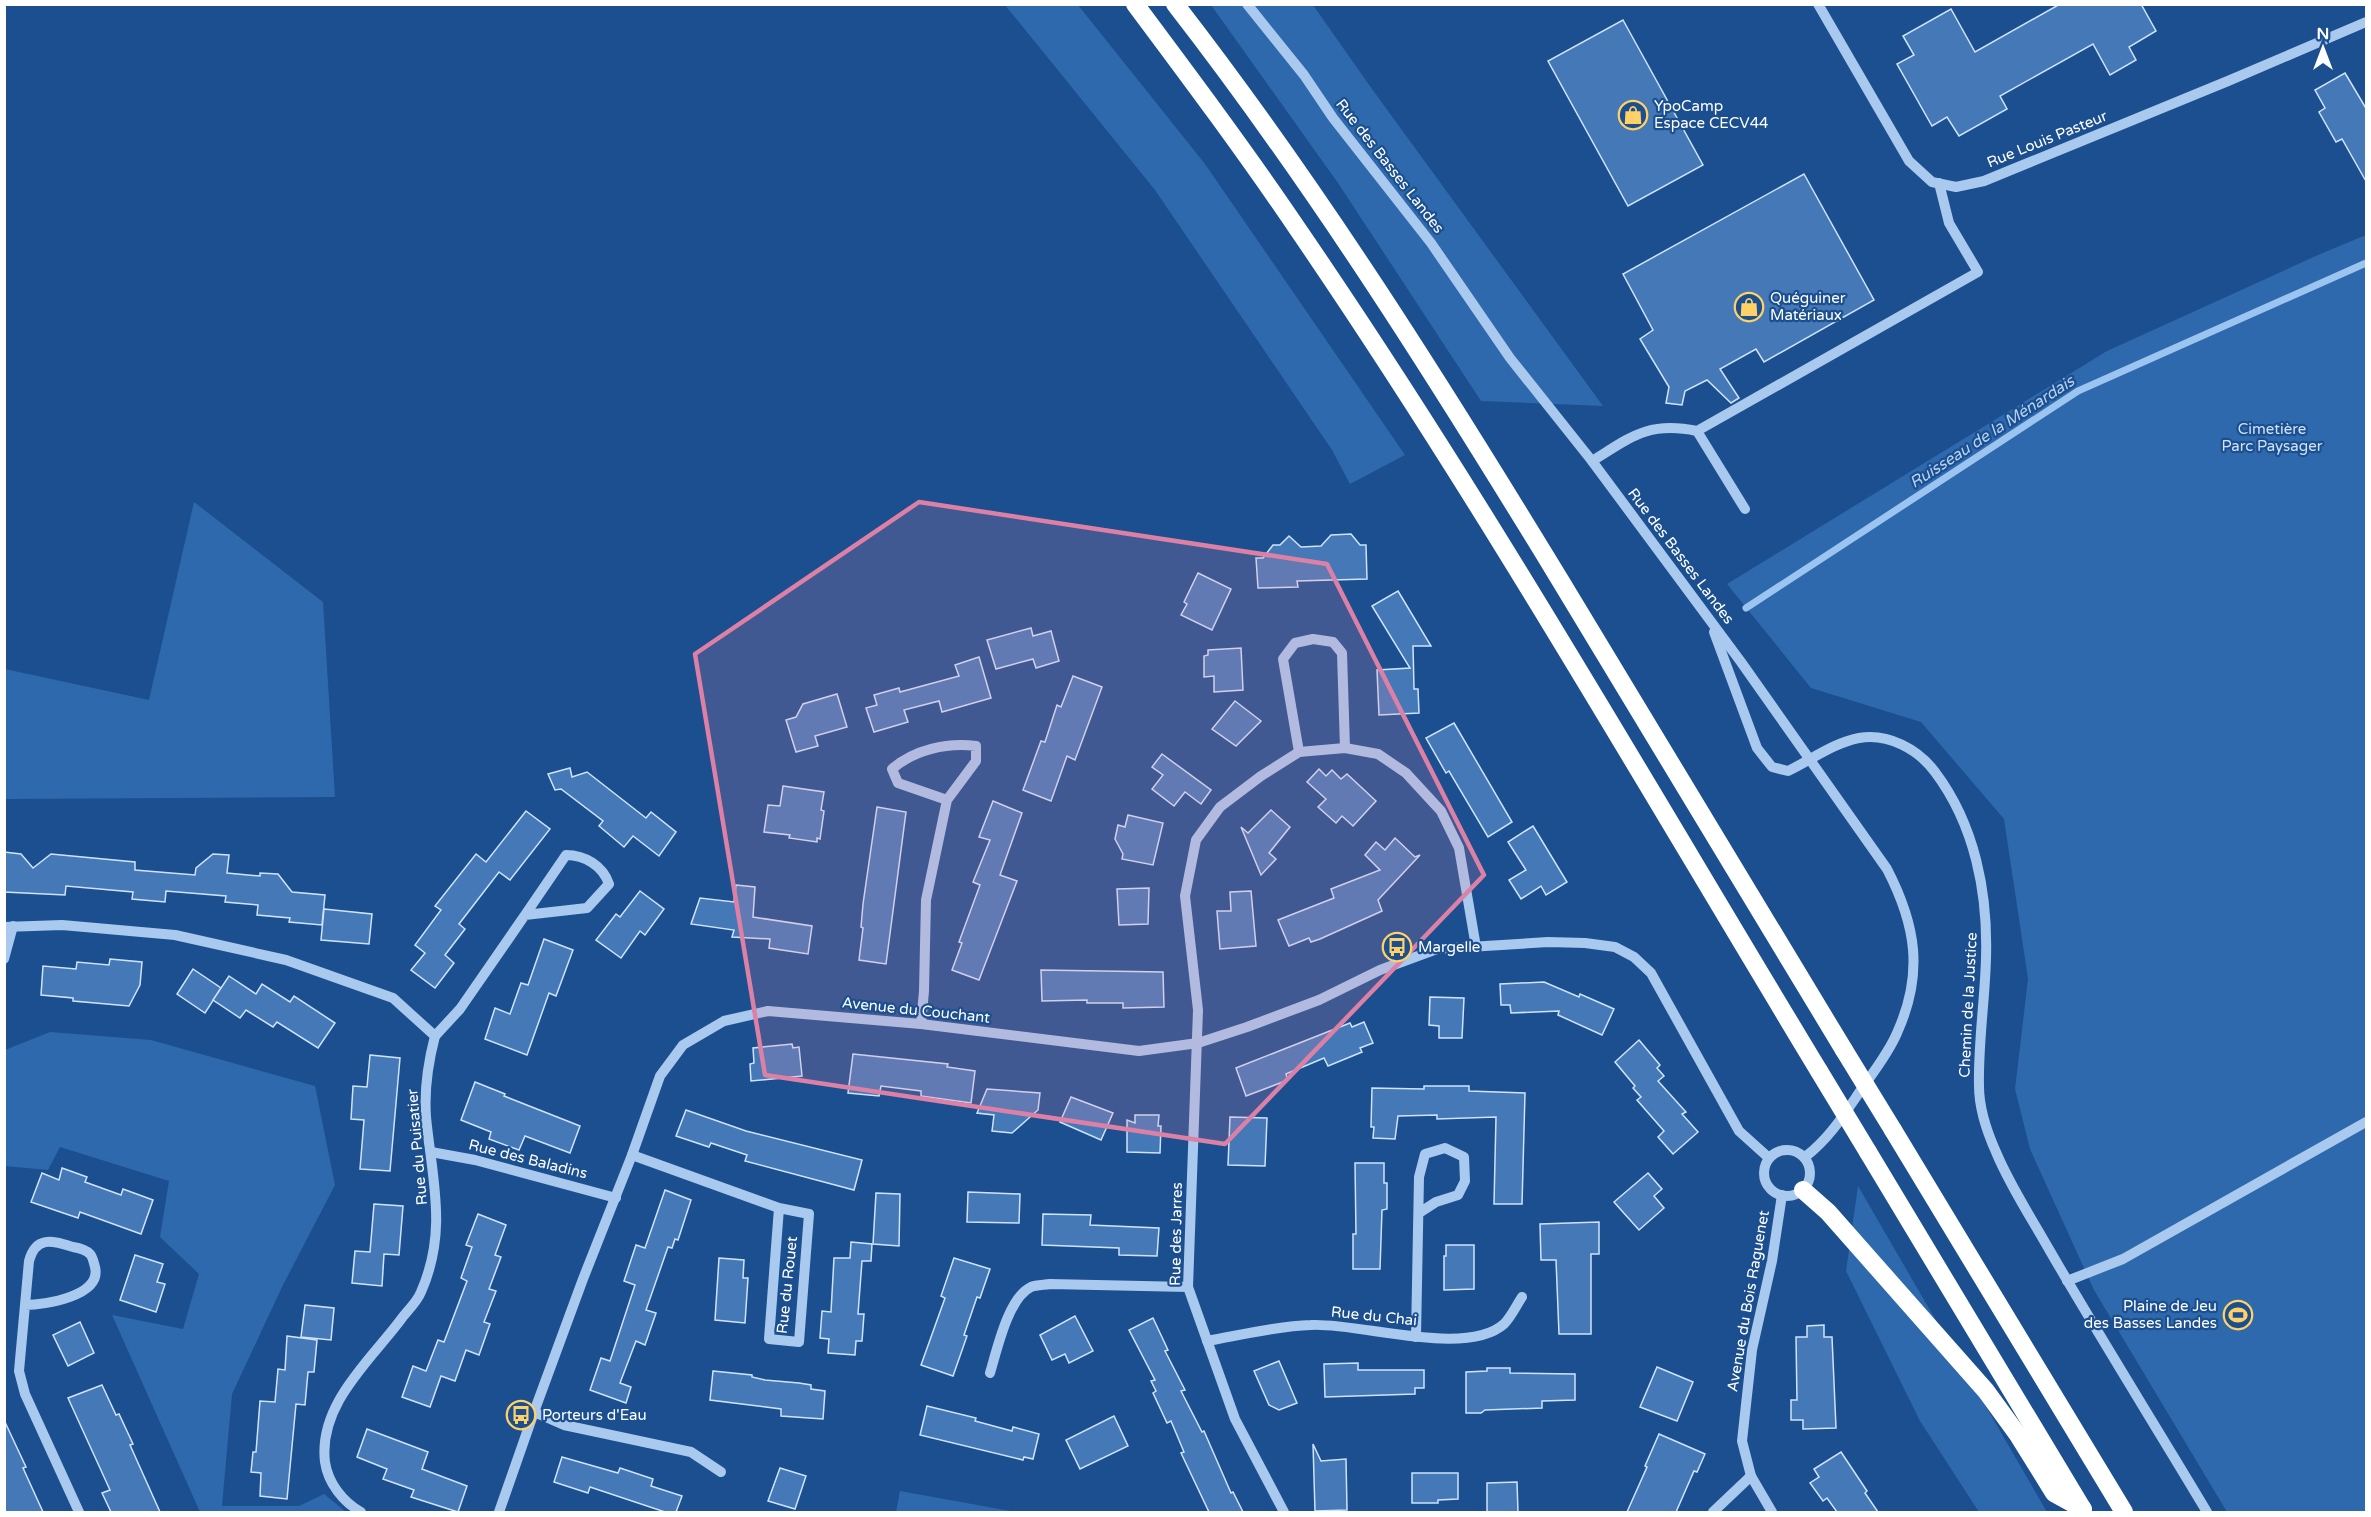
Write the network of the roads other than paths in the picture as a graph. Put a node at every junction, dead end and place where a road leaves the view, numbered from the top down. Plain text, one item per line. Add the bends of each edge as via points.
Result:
1 (1135, 4) edge
2 (1175, 4) edge
3 (1247, 4) edge
4 (1255, 4) edge
5 (1818, 4) edge
6 (2367, 22) edge
7 (1277, 43) junction
8 (1939, 183) junction
9 (1697, 431) junction
10 (1592, 461) junction
11 (1745, 508) dead end
12 (1710, 621) junction
13 (1345, 748) junction
14 (1299, 752) junction
15 (1809, 759) junction
16 (947, 800) junction
17 (525, 915) junction
18 (9, 926) edge
19 (1476, 947) junction
20 (4, 959) edge
21 (921, 1024) junction
22 (435, 1036) junction
23 (1198, 1043) junction
24 (2367, 1122) edge
25 (431, 1152) junction
26 (632, 1155) junction
27 (1804, 1157) junction
28 (1769, 1158) junction
29 (1803, 1190) junction
30 (1782, 1195) junction
31 (616, 1198) junction
32 (779, 1208) junction
33 (1419, 1213) junction
34 (2067, 1281) junction
35 (1188, 1287) junction
36 (1522, 1297) dead end
37 (25, 1305) junction
38 (1416, 1337) junction
39 (1207, 1341) junction
40 (990, 1373) dead end
41 (534, 1412) junction
42 (721, 1472) dead end
43 (1751, 1476) junction
44 (2084, 1511) edge
45 (79, 1512) edge
46 (361, 1512) edge
47 (500, 1512) edge
48 (1284, 1512) edge
49 (1713, 1512) edge
50 (1772, 1512) edge
51 (2124, 1512) edge
52 (2207, 1512) edge

1 - 44 highway, bridge via 1268,187 1378,350 1554,633
2 - 51 highway, bridge via 1316,198 1418,353
3 - 7 street, Rue des Basses Landes
4 - 7 street
5 - 8 street via 1909,161 1932,182
6 - 8 street, Rue Louis Pasteur via 1984,181 1956,187
7 - 10 street, Rue des Basses Landes via 1431,243 1510,358
8 - 9 street via 1949,223 1978,272
9 - 10 street via 1668,427 1636,433
9 - 11 street
10 - 12 street, Rue des Basses Landes
12 - 15 street, Rue des Basses Landes
12 - 15 street, Chemin de la Justice via 1757,748 1772,767 1788,771
13 - 14 street
13 - 14 street via 1342,653 1333,642 1312,639 1295,643 1283,659
13 - 19 street via 1378,754 1406,773 1440,811 1459,848
14 - 23 street, Rue des Jarres via 1220,807 1196,840 1185,896
15 - 27 street, Rue des Basses Landes via 1887,869 1901,896 1910,927 1913,971 1897,1033 1830,1135
15 - 34 street, Chemin de la Justice via 1860,738 1889,740 1913,749 1928,762 1956,806 1980,872 1987,921 1979,1088 1986,1123 1996,1153
16 - 16 street via 976,760 976,746 958,744 934,749 905,758 892,769 898,783
16 - 21 street via 926,900
17 - 17 street via 587,908 609,884 605,872 581,855 567,855
17 - 22 street via 460,1009
18 - 20 street
18 - 22 street via 62,925 175,935 286,960 393,998
19 - 23 street, Avenue du Couchant via 1437,949 1380,970 1319,1000
19 - 28 street, Avenue du Couchant via 1585,943 1615,947 1634,957 1651,973 1739,1131
21 - 23 street, Avenue du Couchant via 1139,1051
21 - 26 street, Avenue du Couchant via 768,1011 724,1021 683,1045 660,1076
22 - 25 street, Rue du Puisatier via 426,1071
23 - 35 street, Rue des Jarres
24 - 34 street via 2123,1259
25 - 31 street, Rue des Baladins
25 - 46 street, Rue du Puisatier via 438,1207 434,1248 421,1294 351,1382 333,1410 323,1446 326,1471 334,1488
26 - 31 street, Avenue du Couchant
26 - 32 street, Rue du Rouet
27 - 28 street via 1782,1150
27 - 29 street via 1809,1163 1810,1178
28 - 30 street via 1766,1180
29 - 30 street
29 - 44 highway via 1828,1212 1986,1391 2054,1493
30 - 43 street, Avenue du Bois Raguenet via 1746,1399 1742,1441
31 - 41 street, Avenue du Couchant
32 - 32 street, Rue du Rouet via 769,1339 799,1342 809,1214
33 - 33 street via 1419,1177 1425,1154 1445,1148 1464,1157 1465,1181 1458,1195
33 - 38 street
34 - 52 street, Chemin de la Justice
35 - 39 street, Rue des Jarres
35 - 40 street via 1031,1287 1018,1298 1004,1327
36 - 38 street, Rue du Chai via 1505,1323 1489,1333 1471,1337
37 - 37 street via 29,1261 32,1250 40,1243 58,1242 91,1254 96,1273 86,1288 55,1303
37 - 45 street via 19,1371 25,1394
38 - 39 street, Rue du Chai via 1312,1324
39 - 48 street, Rue des Jarres via 1235,1419
41 - 42 street via 564,1425 691,1452
41 - 47 street, Avenue du Couchant
43 - 49 street
43 - 50 street, Avenue du Bois Raguenet

